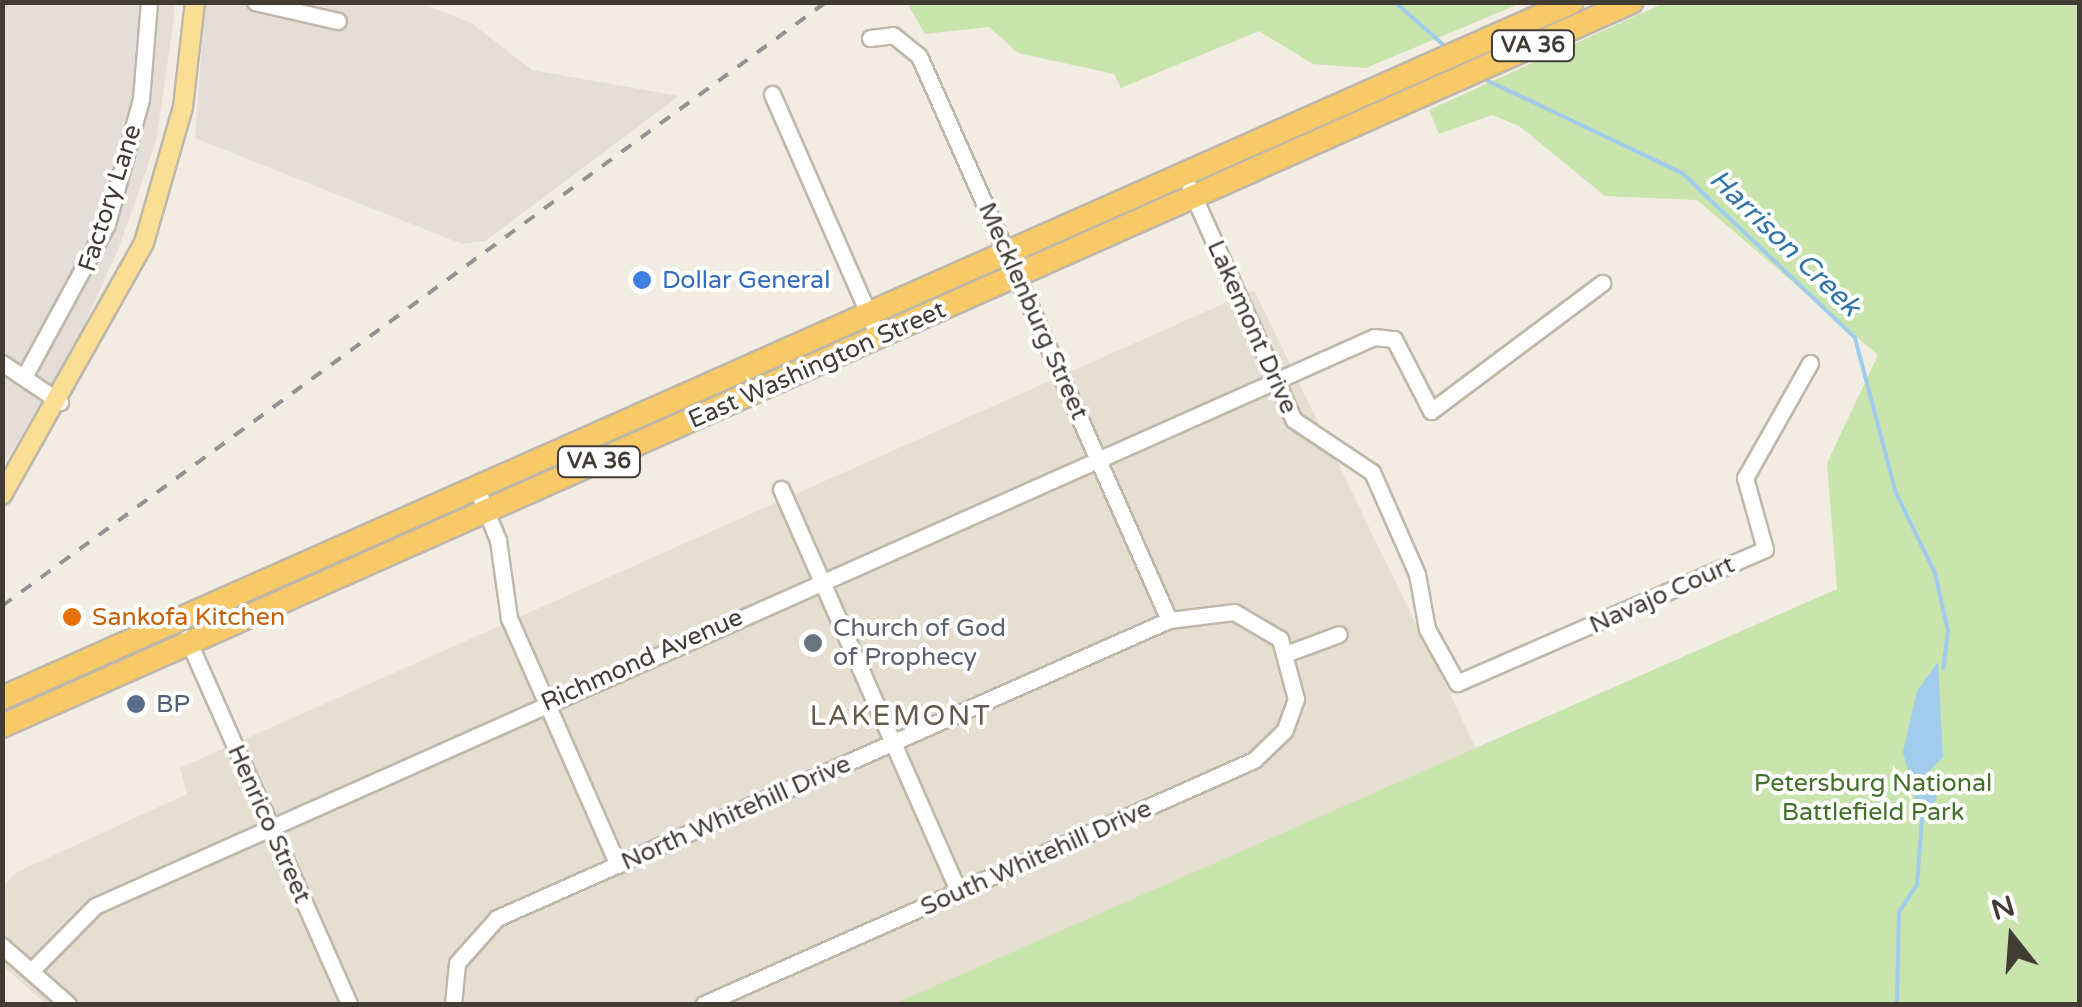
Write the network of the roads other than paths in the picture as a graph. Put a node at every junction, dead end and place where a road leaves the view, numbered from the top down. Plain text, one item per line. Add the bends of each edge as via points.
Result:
1 (149, 2) edge
2 (255, 2) edge
3 (1572, 2) edge
4 (1631, 2) edge
5 (197, 3) edge
6 (338, 21) dead end
7 (870, 38) dead end
8 (772, 94) dead end
9 (1183, 174) junction
10 (1194, 197) junction
11 (1007, 252) junction
12 (1017, 276) junction
13 (1602, 282) dead end
14 (868, 314) junction
15 (878, 338) junction
16 (1810, 362) dead end
17 (2, 363) edge
18 (24, 377) junction
19 (1274, 381) junction
20 (60, 402) junction
21 (1350, 452) joint
22 (1097, 459) junction
23 (477, 489) junction
24 (781, 489) dead end
25 (2, 495) edge
26 (487, 512) junction
27 (820, 582) junction
28 (179, 620) junction
29 (1168, 620) junction
30 (1339, 634) dead end
31 (190, 644) junction
32 (1288, 653) junction
33 (2, 698) edge
34 (545, 703) junction
35 (2, 726) edge
36 (893, 743) junction
37 (270, 825) junction
38 (618, 866) junction
39 (959, 893) junction
40 (2, 946) edge
41 (31, 971) junction
42 (68, 1004) edge
43 (349, 1004) edge
44 (453, 1004) edge
45 (704, 1004) edge

1 - 18 street, Factory Lane via 141,99 107,224
2 - 6 street
3 - 9 highway, East Washington Street / VA 36
4 - 10 highway, East Washington Street / VA 36
5 - 20 main road via 183,107 160,198 128,281
7 - 11 street, Mecklenburg Street via 894,35 918,56
8 - 14 street
9 - 10 street, Lakemont Drive
9 - 11 highway, East Washington Street / VA 36
10 - 12 highway, East Washington Street / VA 36
10 - 19 street, Lakemont Drive
11 - 12 street, Mecklenburg Street
11 - 14 highway, East Washington Street / VA 36
12 - 15 highway, East Washington Street / VA 36
12 - 22 street, Mecklenburg Street
13 - 19 street, Richmond Avenue via 1431,411 1387,335
14 - 15 street
14 - 23 highway, East Washington Street / VA 36
15 - 26 highway, East Washington Street / VA 36
16 - 21 street, Navajo Court via 1744,478 1765,550 1480,676 1449,677 1416,574 1372,472
17 - 18 street
18 - 20 street
19 - 21 street, Lakemont Drive via 1305,432
19 - 22 street, Richmond Avenue
20 - 25 main road
22 - 27 street, Richmond Avenue
22 - 29 street, Mecklenburg Street
23 - 26 street
23 - 28 highway, East Washington Street / VA 36
24 - 27 street
26 - 31 highway, East Washington Street / VA 36
26 - 34 street via 509,618
27 - 34 street, Richmond Avenue
27 - 36 street
28 - 31 street, Henrico Street
28 - 33 highway, East Washington Street / VA 36
29 - 32 street, North Whitehill Drive via 1234,612 1264,624
29 - 36 street, North Whitehill Drive
30 - 32 street
31 - 35 highway, East Washington Street / VA 36
31 - 37 street, Henrico Street
32 - 39 street, South Whitehill Drive via 1296,699 1267,752
34 - 37 street, Richmond Avenue
34 - 38 street
36 - 38 street, North Whitehill Drive
36 - 39 street
37 - 41 street, Richmond Avenue via 95,906
37 - 43 street, Henrico Street
38 - 44 street, North Whitehill Drive via 486,925 456,963
39 - 45 street, South Whitehill Drive
40 - 41 street
41 - 42 street

